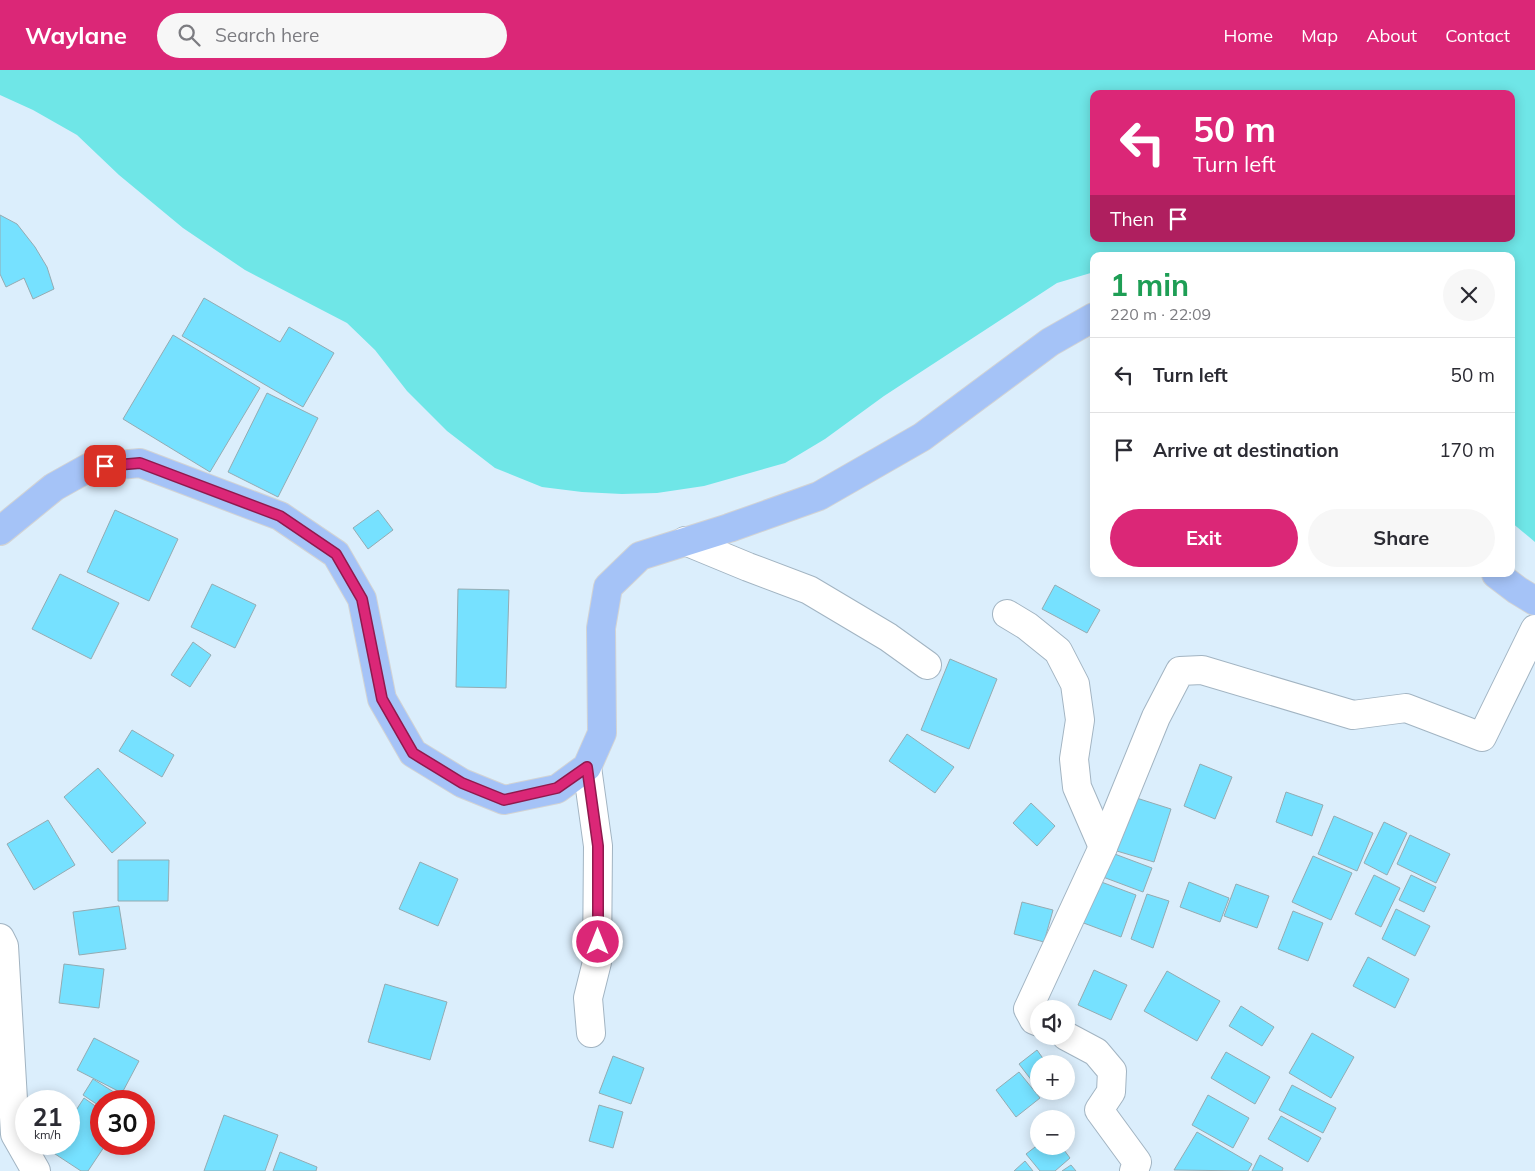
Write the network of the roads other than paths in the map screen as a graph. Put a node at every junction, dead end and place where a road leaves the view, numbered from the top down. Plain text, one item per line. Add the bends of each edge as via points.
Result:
1 (1090, 319) edge
2 (0, 531) edge
3 (685, 542) junction
4 (1500, 577) edge
5 (1535, 601) edge
6 (1007, 614) dead end
7 (1535, 629) edge
8 (927, 665) dead end
9 (587, 767) junction
10 (1103, 847) junction
11 (0, 938) edge
12 (1032, 1000) edge
13 (591, 1033) dead end
14 (1075, 1041) edge
15 (36, 1171) edge
16 (1134, 1171) edge

1 - 3 main road via 1050,342 922,437 819,496
2 - 9 main road via 54,487 88,468 140,463 280,516 336,554 362,599 382,699 413,753 462,783 504,800 557,788
3 - 8 street via 810,590 888,637
3 - 9 main road via 640,556 608,587 601,628 602,733
4 - 5 main road
6 - 10 street via 1058,651 1075,684 1080,720 1074,759 1077,787
7 - 10 street via 1482,738 1406,708 1353,715 1202,670 1180,671 1156,717
9 - 13 street via 598,846 598,962 588,998
10 - 12 street
11 - 15 street via 4,946 15,1134
14 - 16 street via 1096,1052 1112,1071 1111,1092 1099,1110 1137,1162

